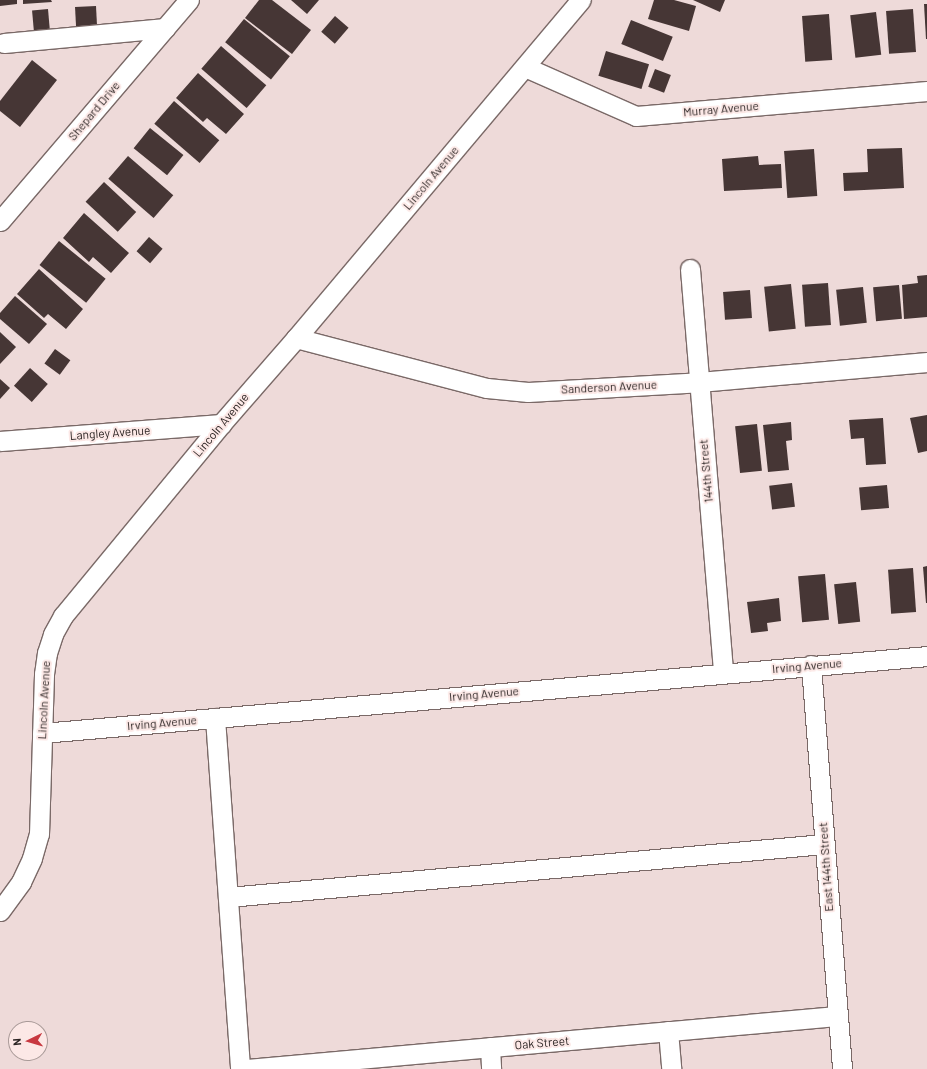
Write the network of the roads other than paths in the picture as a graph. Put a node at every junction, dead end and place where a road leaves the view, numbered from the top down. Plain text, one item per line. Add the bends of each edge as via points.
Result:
1 (189, 0) edge
2 (581, 0) edge
3 (165, 28) junction
4 (4, 43) dead end
5 (525, 67) junction
6 (927, 91) edge
7 (0, 222) edge
8 (690, 269) dead end
9 (296, 338) junction
10 (927, 362) edge
11 (699, 382) junction
12 (221, 424) junction
13 (0, 441) edge
14 (927, 656) edge
15 (811, 665) junction
16 (723, 673) junction
17 (215, 718) junction
18 (42, 733) junction
19 (824, 844) junction
20 (228, 897) junction
21 (0, 911) edge
22 (837, 1016) junction
23 (668, 1032) junction
24 (490, 1047) junction
25 (240, 1069) edge
26 (247, 1069) edge
27 (491, 1069) edge
28 (671, 1069) edge
29 (842, 1069) edge

1 - 3 street, Shepard Drive
2 - 5 street, Lincoln Avenue
3 - 4 street
3 - 7 street, Shepard Drive
5 - 6 street, Murray Avenue via 636,116
5 - 9 street, Lincoln Avenue
8 - 11 street, 144th Street
9 - 11 street, Sanderson Avenue via 488,388 528,392
9 - 12 street, Lincoln Avenue
10 - 11 street, Sanderson Avenue
11 - 16 street, 144th Street
12 - 13 street, Langley Avenue
12 - 18 street, Lincoln Avenue via 63,616 53,634 47,653
14 - 15 street, Irving Avenue
15 - 16 street, Irving Avenue
15 - 19 street, East 144th Street
16 - 17 street, Irving Avenue
17 - 18 street, Irving Avenue
17 - 20 street
18 - 21 street, Lincoln Avenue via 39,834 21,882
19 - 20 street
19 - 22 street, East 144th Street
20 - 25 street
22 - 23 street, Oak Street
22 - 29 street, East 144th Street
23 - 24 street, Oak Street
23 - 28 street
24 - 26 street, Oak Street
24 - 27 street

